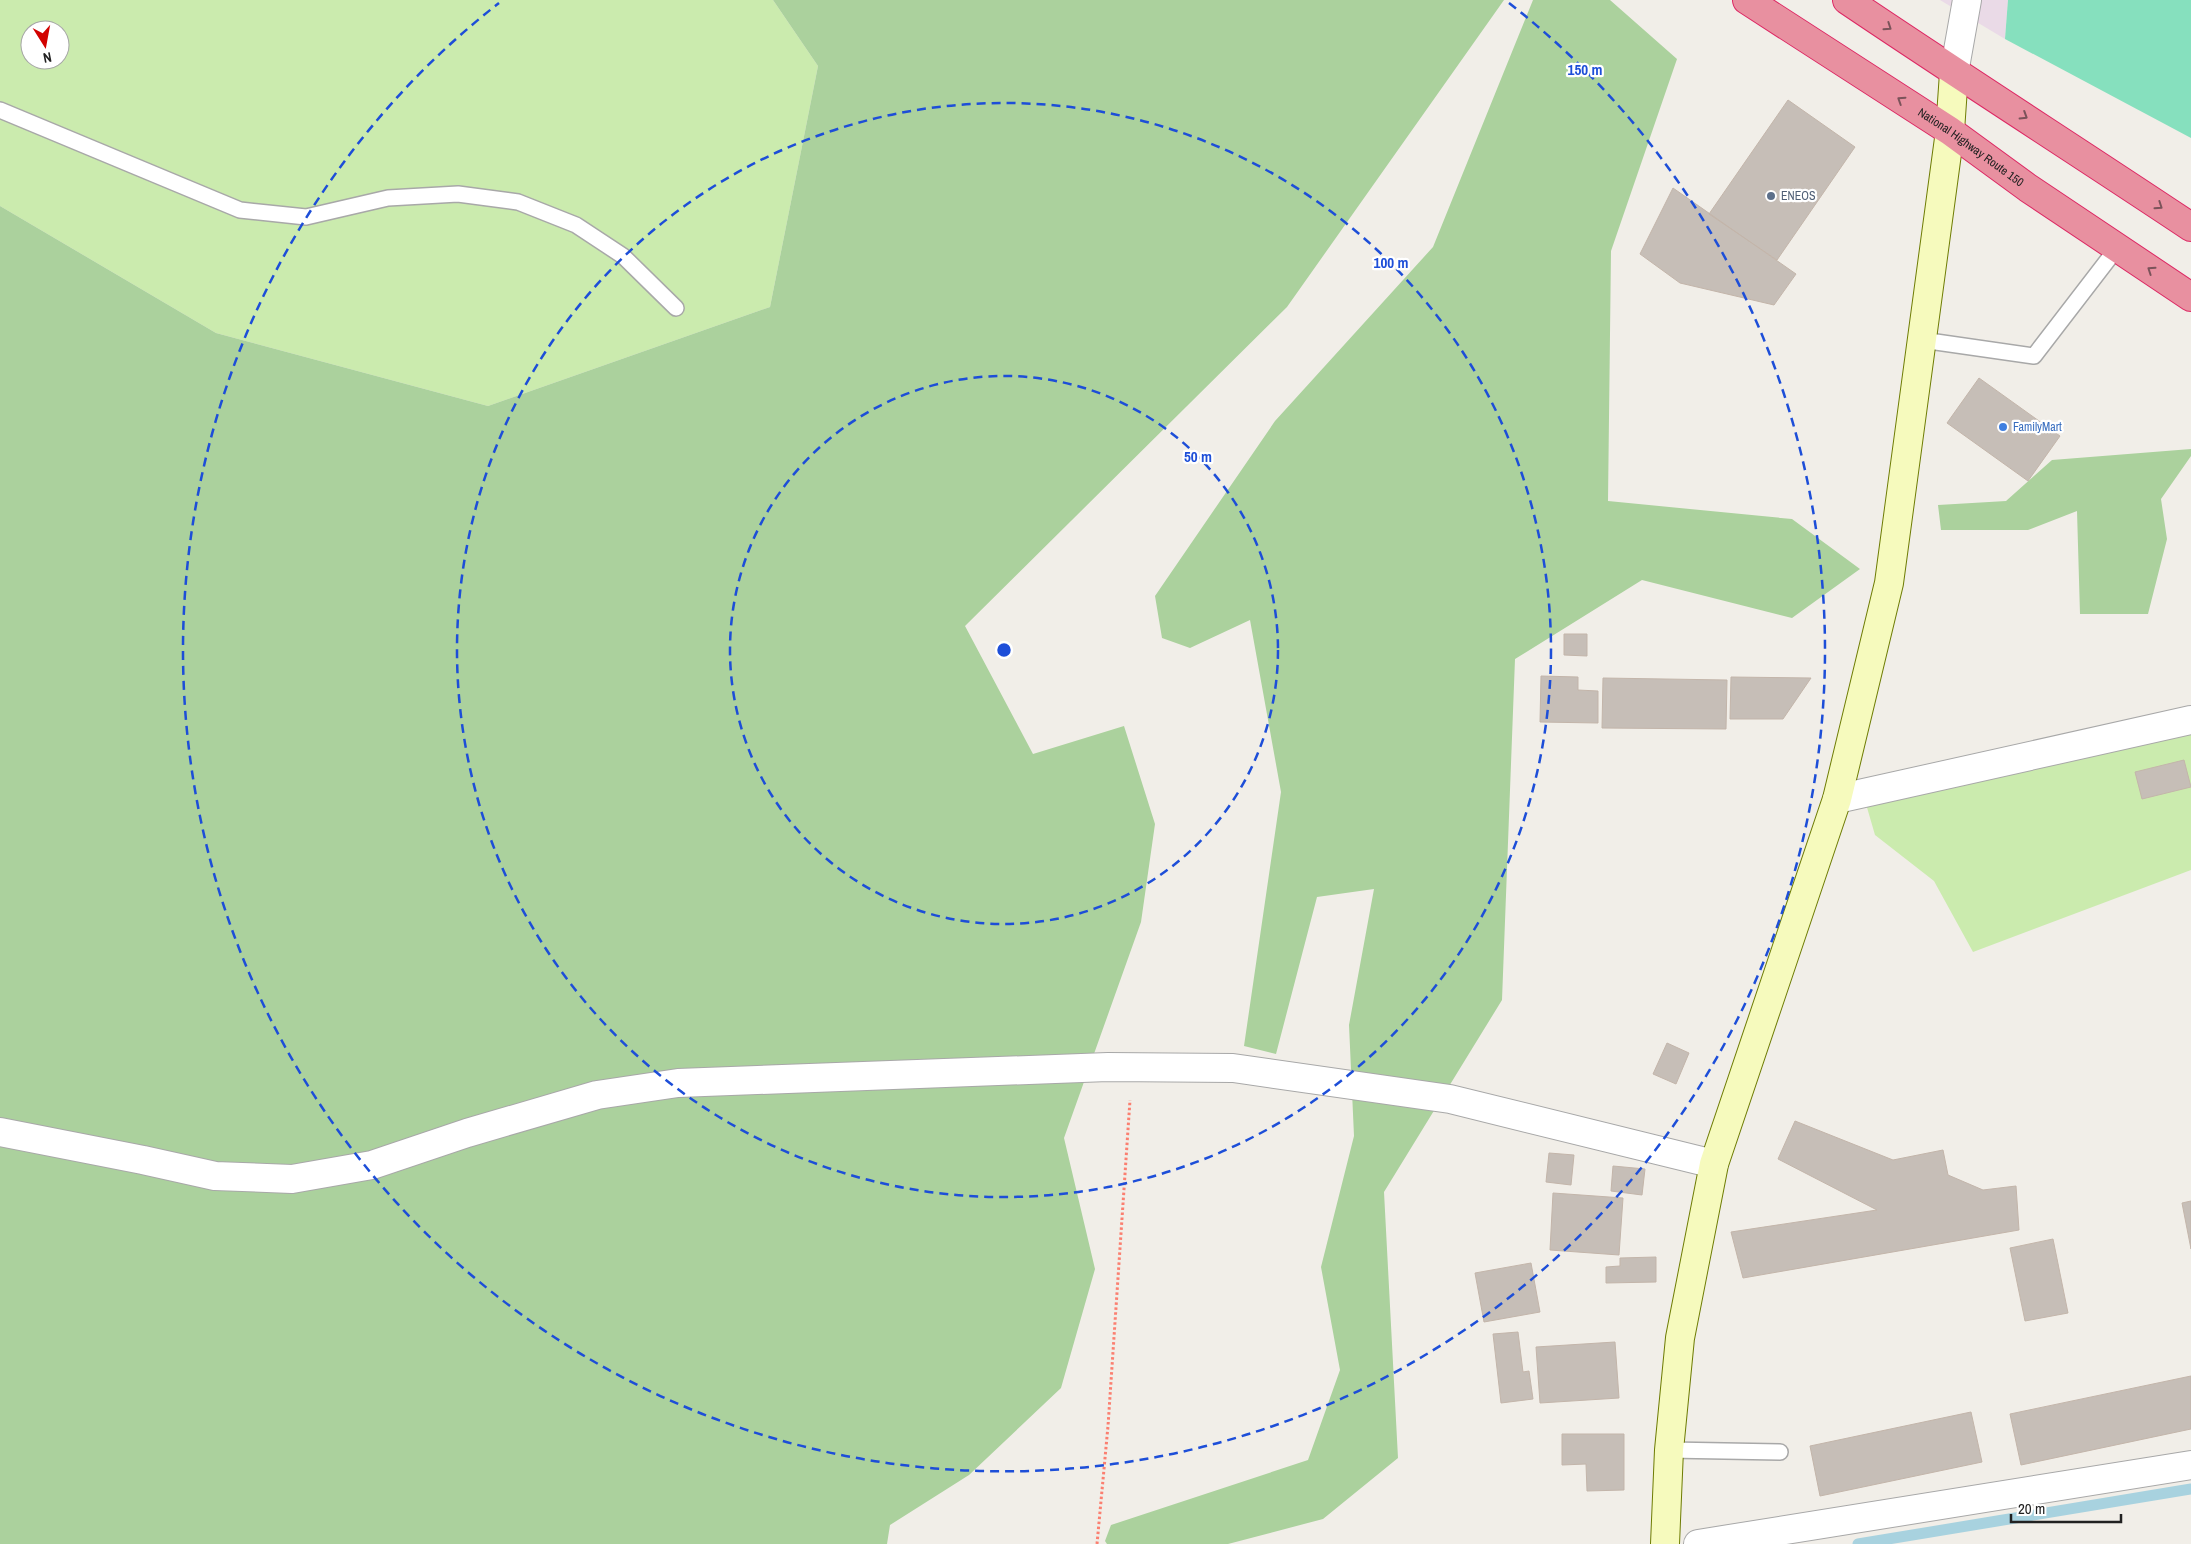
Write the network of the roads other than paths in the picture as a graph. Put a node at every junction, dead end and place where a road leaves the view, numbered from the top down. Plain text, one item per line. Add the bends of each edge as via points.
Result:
1 (1748, 0) edge
2 (1847, 0) edge
3 (1968, 0) edge
4 (1954, 72) junction
5 (0, 110) edge
6 (1950, 131) junction
7 (2191, 226) edge
8 (2117, 248) junction
9 (2191, 297) edge
10 (676, 308) dead end
11 (1922, 340) junction
12 (2191, 720) edge
13 (1837, 799) junction
14 (0, 1132) edge
15 (1714, 1164) junction
16 (1669, 1450) junction
17 (1780, 1452) dead end
18 (2191, 1465) edge
19 (1665, 1544) edge
20 (1698, 1544) edge

6 -> 1 highway, National Highway Route 150
2 -> 4 highway
3 - 4 street
4 - 6 street
4 -> 7 highway
5 - 10 lane via 240,210 306,217 388,198 458,194 518,202 576,225 623,256
6 - 8 highway, National Highway Route 150
6 - 11 street
9 -> 8 highway, National Highway Route 150
8 - 11 lane via 2034,356
11 - 13 street via 1889,583
12 - 13 street
13 - 15 street
14 - 15 street via 215,1176 292,1179 372,1165 467,1133 597,1096 678,1083 1132,1067 1233,1068 1450,1099
15 - 16 street via 1680,1338
16 - 17 lane
16 - 19 street
18 - 20 street

